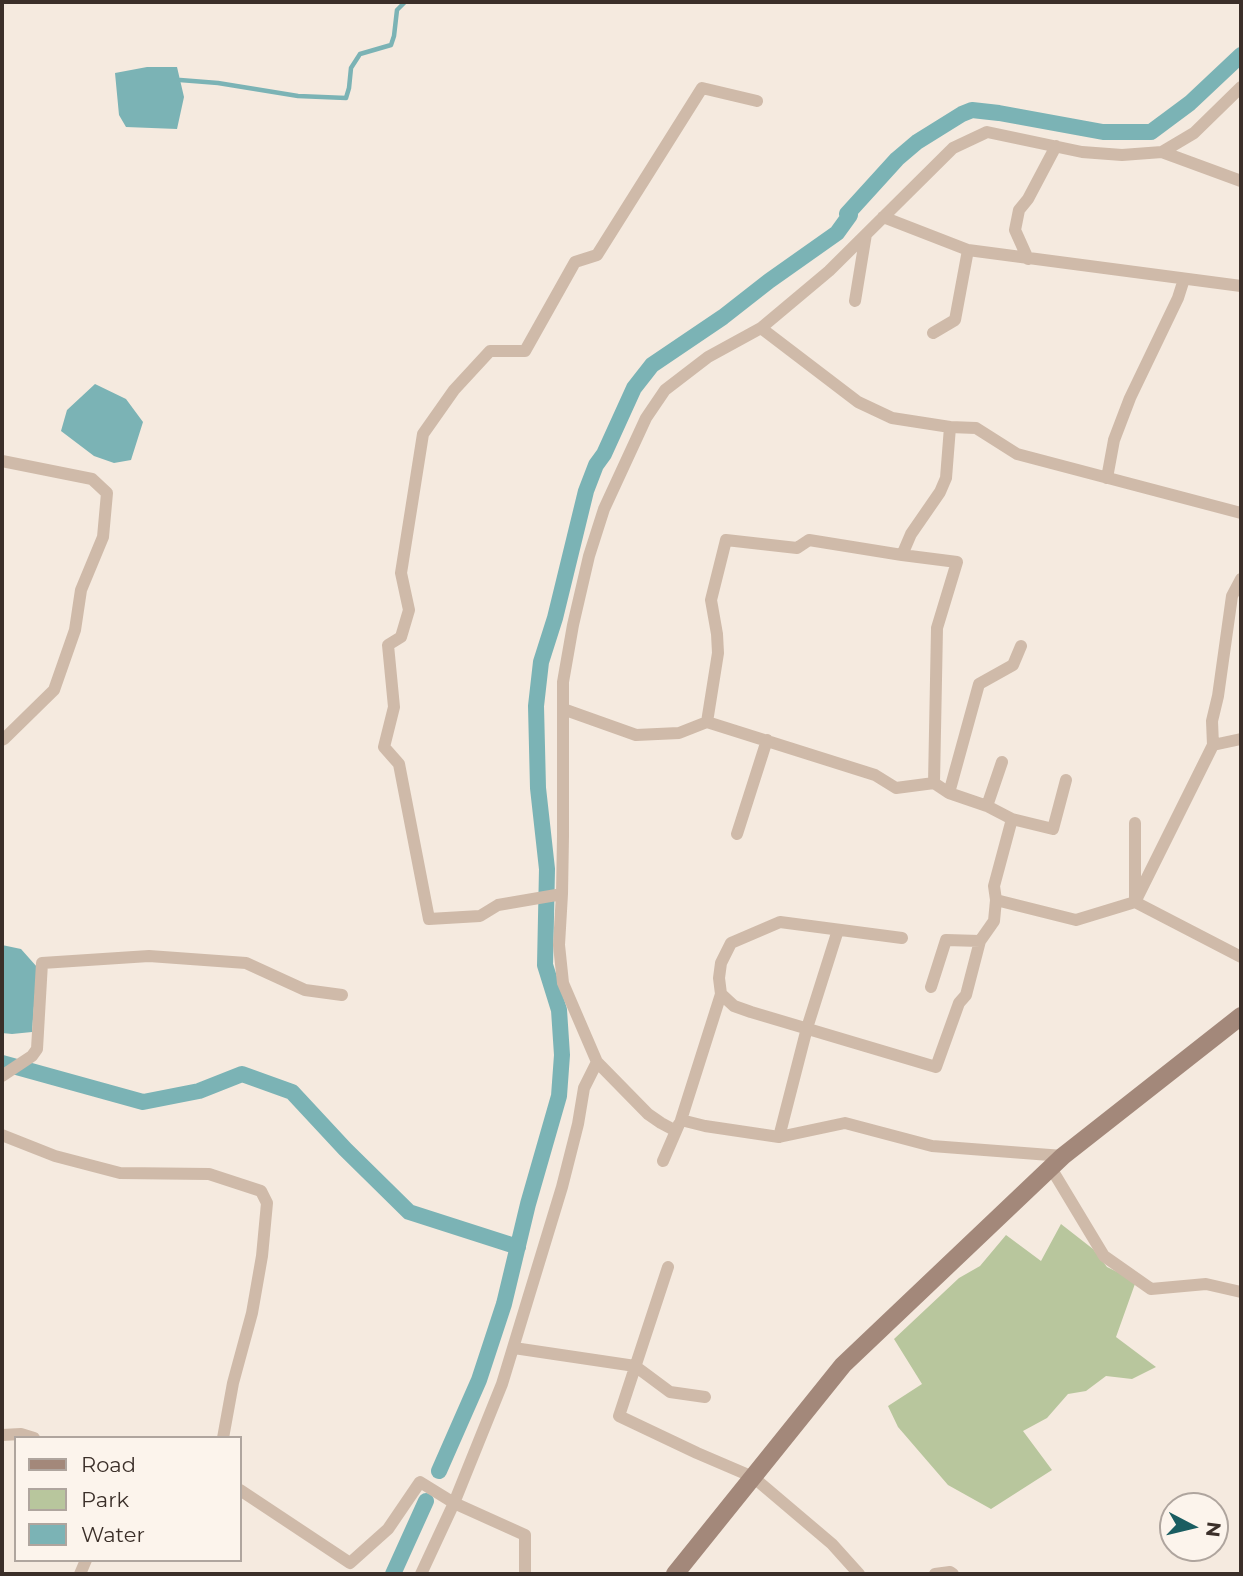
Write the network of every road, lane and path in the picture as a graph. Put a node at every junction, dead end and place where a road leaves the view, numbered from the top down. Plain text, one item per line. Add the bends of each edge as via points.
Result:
1 (1241, 87) edge
2 (757, 101) dead end
3 (1056, 146) junction
4 (1162, 152) junction
5 (1241, 181) edge
6 (883, 217) junction
7 (866, 233) junction
8 (968, 250) junction
9 (1028, 259) junction
10 (1184, 279) junction
11 (1241, 286) edge
12 (855, 301) dead end
13 (761, 328) junction
14 (933, 333) dead end
15 (950, 427) junction
16 (2, 461) edge
17 (1107, 478) junction
18 (1241, 513) edge
19 (902, 555) junction
20 (1241, 579) edge
21 (1021, 646) dead end
22 (563, 709) junction
23 (707, 722) junction
24 (2, 740) edge
25 (768, 740) junction
26 (1241, 740) edge
27 (1213, 745) junction
28 (1002, 762) dead end
29 (1066, 780) dead end
30 (934, 782) junction
31 (949, 793) junction
32 (987, 806) junction
33 (1013, 819) junction
34 (1135, 823) dead end
35 (737, 834) dead end
36 (562, 894) junction
37 (996, 900) junction
38 (1135, 902) junction
39 (838, 930) junction
40 (902, 938) dead end
41 (980, 941) junction
42 (1241, 957) edge
43 (931, 987) dead end
44 (721, 994) junction
45 (342, 995) dead end
46 (1241, 1016) edge
47 (807, 1028) junction
48 (597, 1062) junction
49 (2, 1076) edge
50 (678, 1125) junction
51 (2, 1135) edge
52 (779, 1137) junction
53 (663, 1161) dead end
54 (1057, 1162) junction
55 (668, 1267) dead end
56 (1241, 1292) edge
57 (514, 1348) junction
58 (635, 1366) junction
59 (705, 1397) dead end
60 (2, 1435) edge
61 (28, 1436) edge
62 (223, 1436) edge
63 (753, 1477) junction
64 (242, 1491) edge
65 (454, 1503) junction
66 (421, 1574) edge
67 (525, 1574) edge
68 (676, 1574) edge
69 (859, 1574) edge
70 (935, 1574) edge
71 (953, 1574) edge

1 - 4 street via 1194,133
2 - 36 street via 702,88 597,254 575,262 525,351 490,351 453,390 422,434 401,573 410,610 401,637 388,645 394,707 384,747 398,764 429,919 480,916 498,905
3 - 4 street via 1122,155
3 - 6 street via 987,132 953,148
3 - 9 street via 1019,210 1015,230
4 - 5 street
6 - 7 street
6 - 8 street
7 - 12 street
7 - 13 street
8 - 9 street
8 - 14 street via 955,320
9 - 10 street
10 - 11 street
10 - 17 street via 1118,429
13 - 15 street via 858,402 892,418
13 - 22 street via 708,357 665,390 646,418 604,509 589,556 563,682
15 - 17 street via 976,428 1017,454
15 - 19 street via 946,478
16 - 24 street via 92,479 107,493 103,537 81,590 75,630 54,690
17 - 18 street
19 - 23 street via 809,540 797,548 726,540 711,600 718,653
19 - 30 street via 957,562 937,628
20 - 27 street via 1232,596 1212,721
21 - 31 street via 1013,665 979,684
22 - 23 street via 636,735 679,733
22 - 36 street
23 - 25 street
25 - 30 street via 875,775 896,788
25 - 35 street
26 - 27 street
27 - 38 street
28 - 32 street
29 - 33 street via 1052,828
30 - 31 street
31 - 32 street
32 - 33 street
33 - 37 street via 994,886
34 - 38 street
36 - 48 street via 559,944 563,984
37 - 38 street via 1076,920
37 - 41 street via 995,921
38 - 42 street
39 - 40 street
39 - 44 street via 780,922 731,943 721,963
39 - 47 street
41 - 43 street via 946,940
41 - 47 street via 966,995 936,1068
44 - 47 street via 734,1006
44 - 50 street
45 - 49 street via 305,990 247,963 149,956 42,963 37,1049
46 - 54 main road
47 - 52 street
48 - 50 street via 648,1114 661,1123
48 - 57 street via 584,1088 562,1186
50 - 52 street
50 - 53 street
51 - 62 street via 55,1156 120,1173 209,1174 261,1191 267,1203 262,1256
52 - 54 street via 845,1124 932,1146
54 - 56 street via 1104,1256 1152,1289 1206,1284
54 - 63 main road via 843,1365
55 - 58 street
57 - 58 street
57 - 65 street
58 - 59 street via 670,1392
58 - 63 street via 619,1416
60 - 61 street
63 - 68 main road
63 - 69 street
64 - 65 street via 350,1563 388,1529 420,1482
65 - 66 street
65 - 67 street via 525,1535
70 - 71 street

